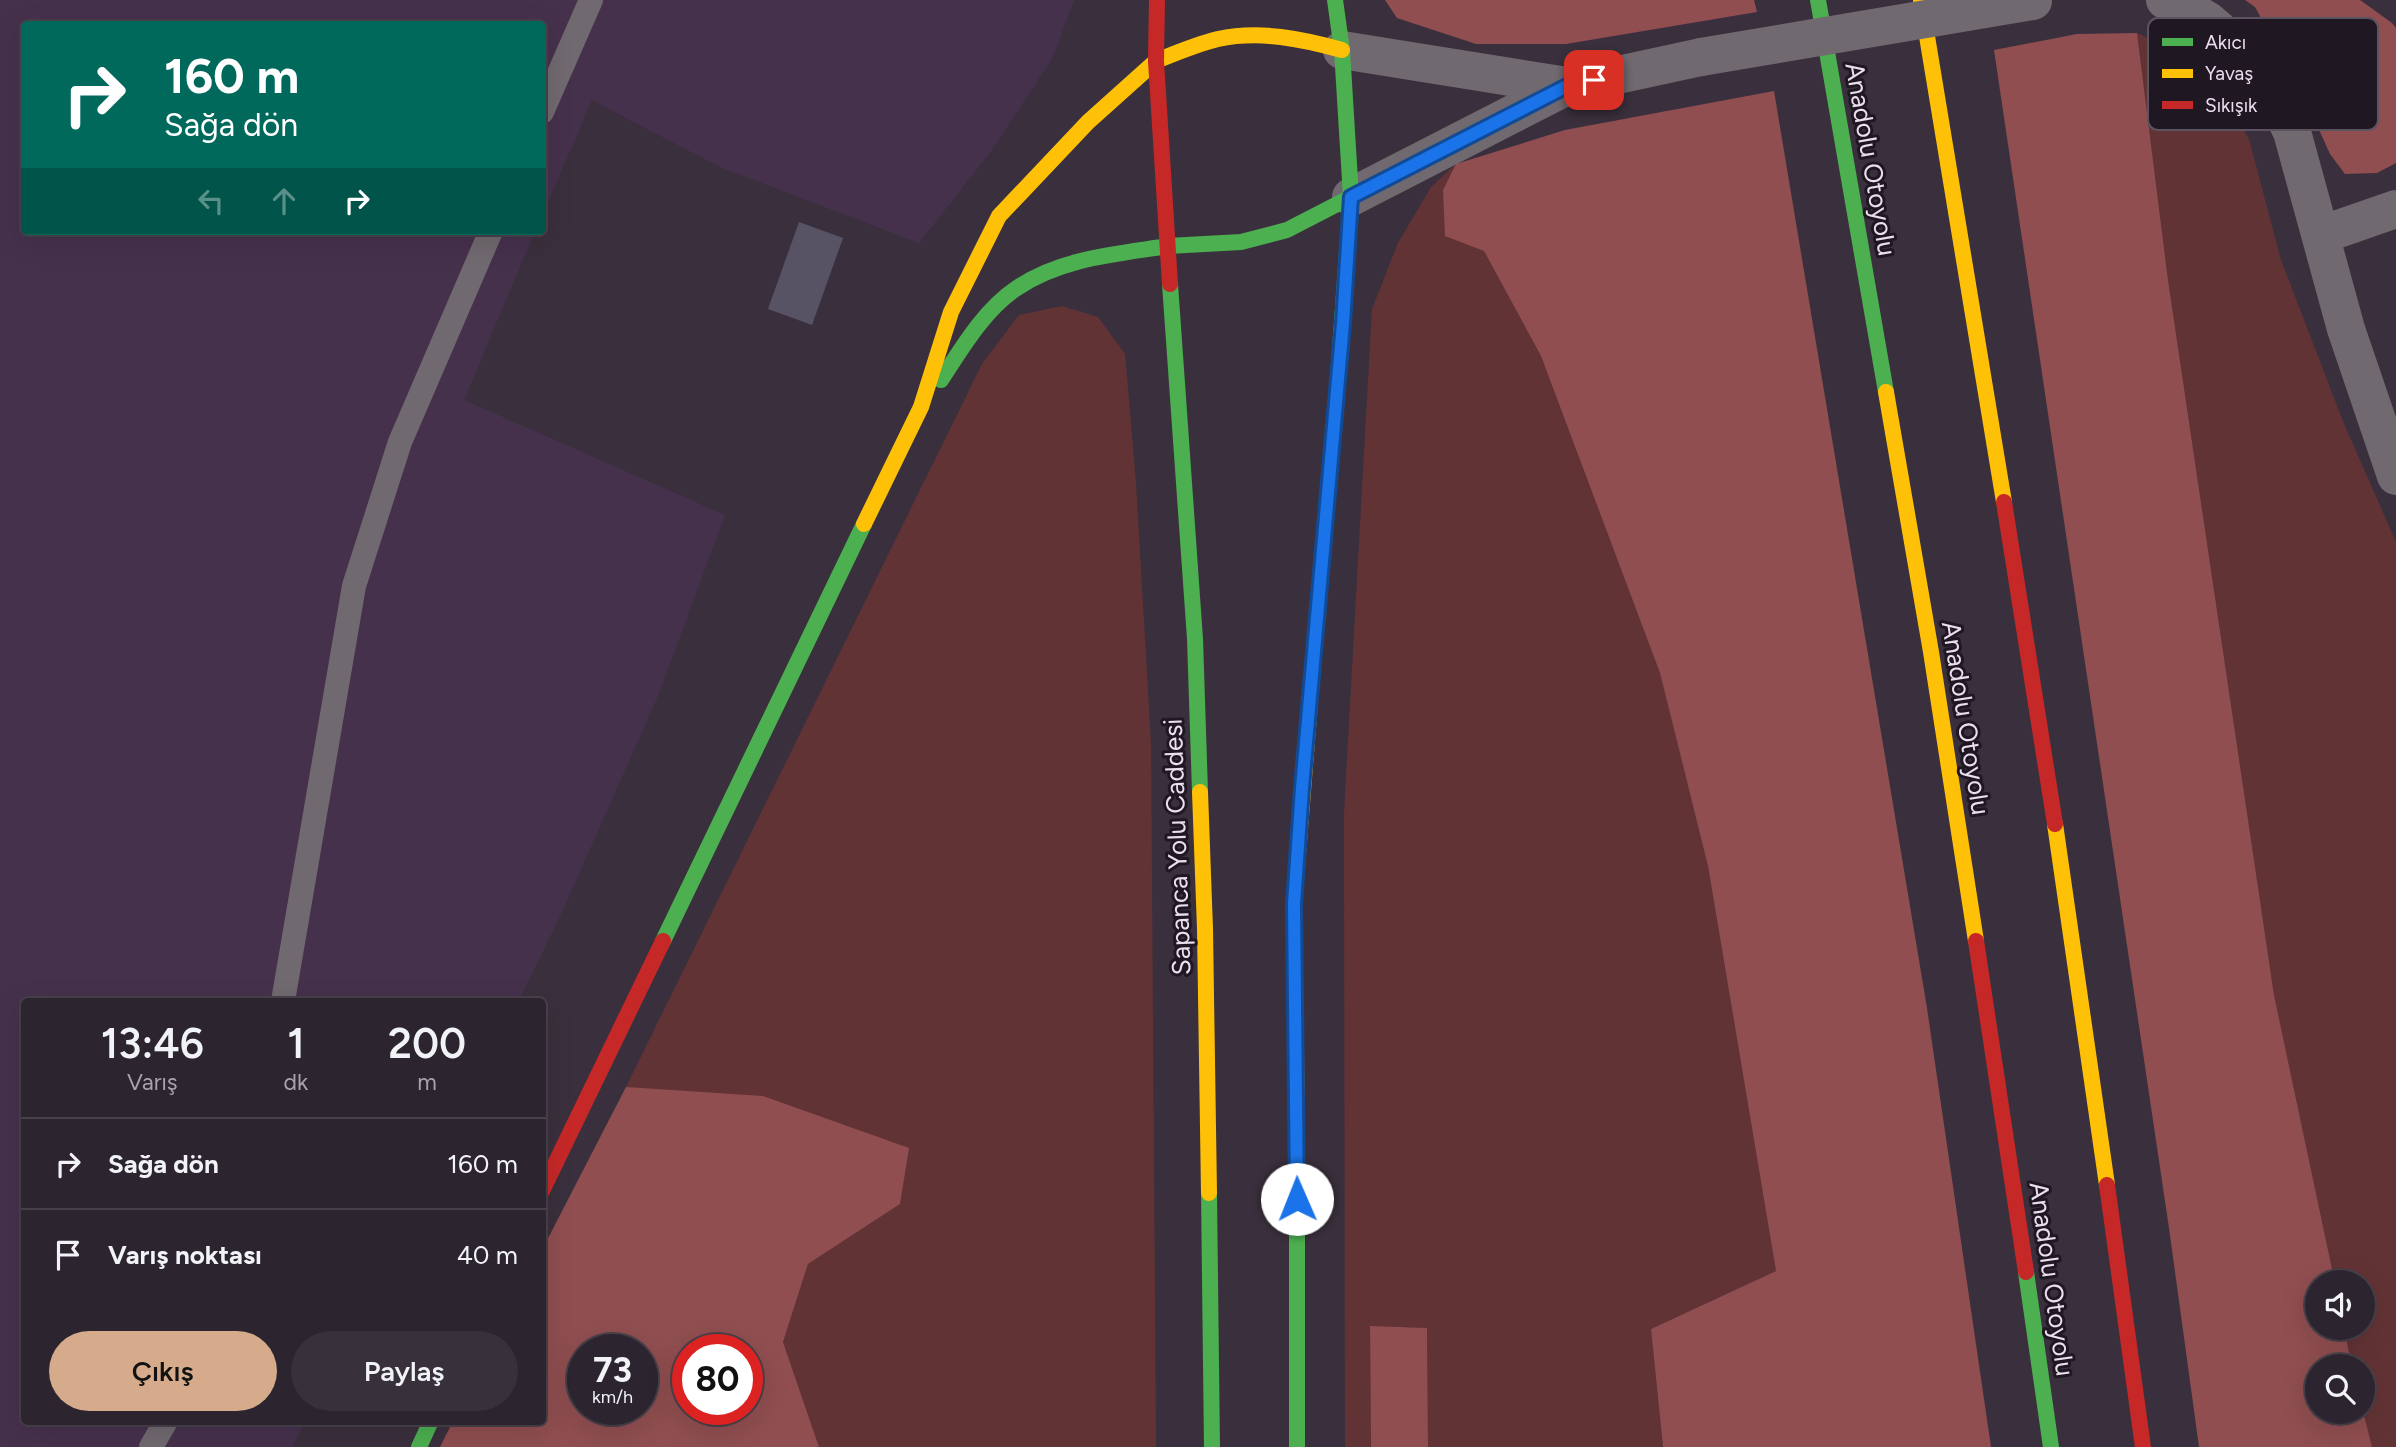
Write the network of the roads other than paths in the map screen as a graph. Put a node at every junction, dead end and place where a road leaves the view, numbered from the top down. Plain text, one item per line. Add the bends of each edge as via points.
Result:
1 (591, 0) edge
2 (1157, 0) edge
3 (1335, 0) edge
4 (1818, 0) edge
5 (1921, 0) edge
6 (2165, 0) edge
7 (2036, 1) edge
8 (2203, 18) edge
9 (1342, 50) junction
10 (1156, 61) junction
11 (1567, 86) junction
12 (546, 103) edge
13 (2291, 130) edge
14 (1351, 197) junction
15 (2396, 209) edge
16 (489, 235) edge
17 (2321, 235) junction
18 (1168, 246) junction
19 (921, 407) junction
20 (2396, 476) edge
21 (284, 998) edge
22 (546, 1183) edge
23 (164, 1425) edge
24 (429, 1425) edge
25 (152, 1447) edge
26 (419, 1447) edge
27 (1212, 1447) edge
28 (1297, 1447) edge
29 (2051, 1447) edge
30 (2143, 1447) edge

1 - 12 lane
2 - 10 main road
3 - 9 main road
4 - 29 main road, Anadolu Otoyolu via 1933,665
5 - 30 main road via 2075,962
6 - 8 street
7 - 11 street, bridge via 1701,57
9 - 10 main road via 1274,36 1238,36
9 - 11 street
9 - 14 main road
10 - 18 main road, Sapanca Yolu Caddesi
10 - 19 main road via 1088,122 999,216 951,312
11 - 14 street
13 - 17 street
14 - 18 main road via 1287,230 1241,242
14 - 28 main road via 1294,904
15 - 17 street
16 - 21 lane via 400,442 354,586
17 - 20 street via 2346,329
18 - 19 main road via 1050,271 1016,288 979,326
18 - 27 main road, Sapanca Yolu Caddesi via 1196,653
19 - 22 main road
23 - 25 lane
24 - 26 main road

